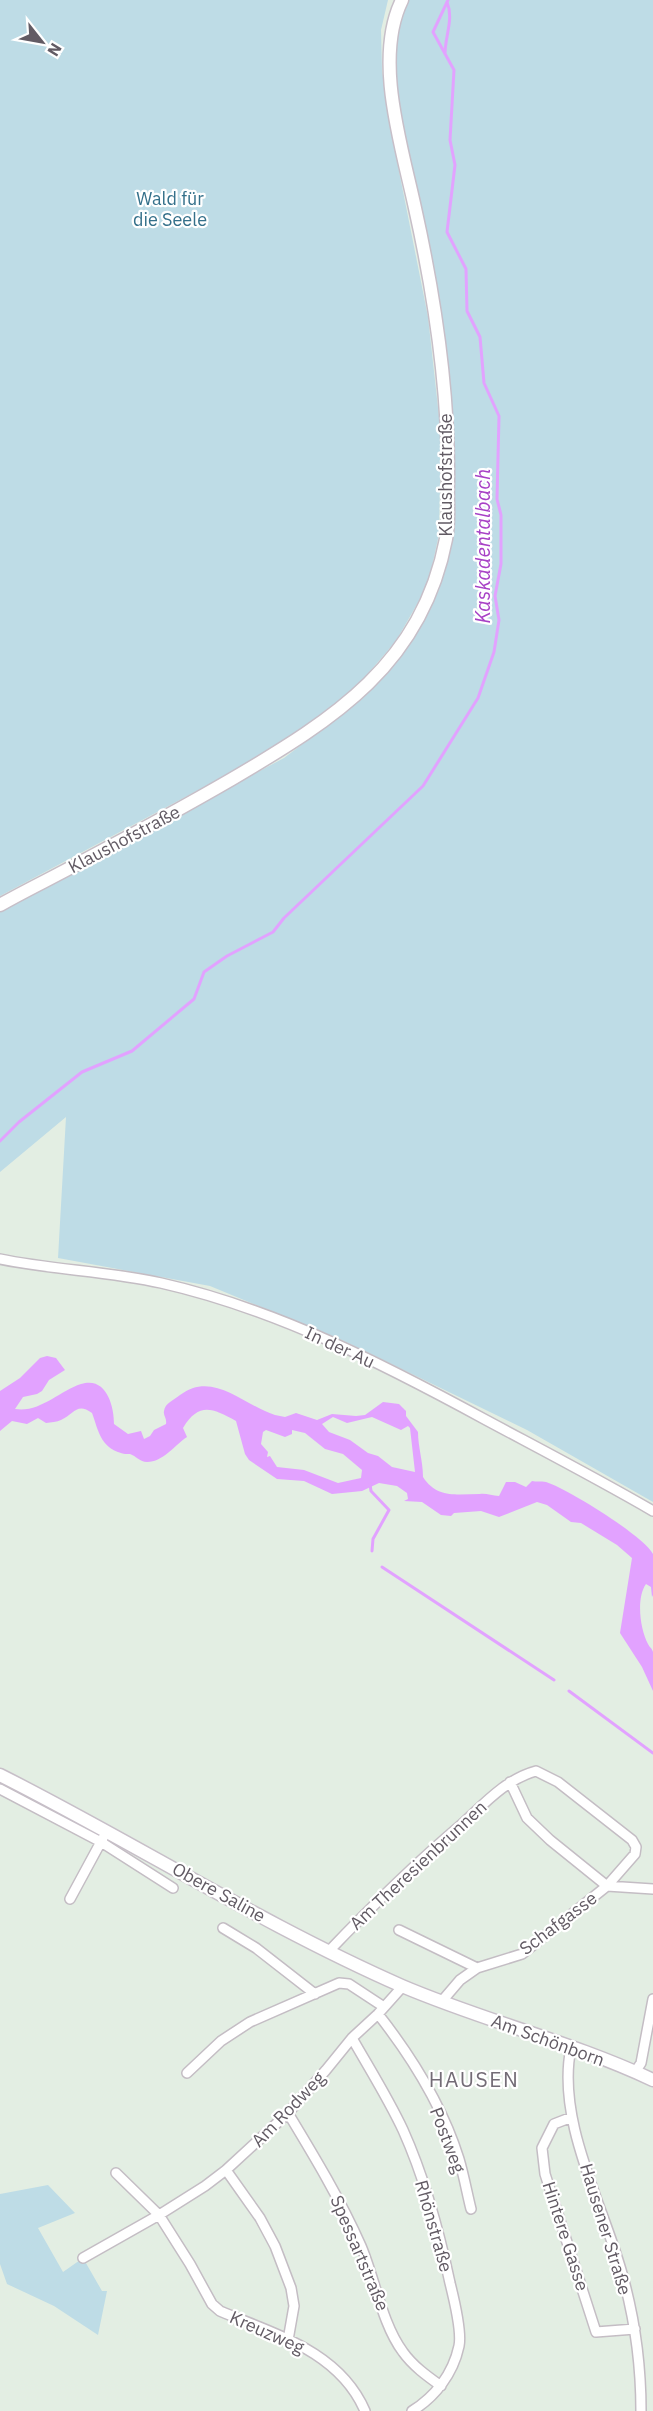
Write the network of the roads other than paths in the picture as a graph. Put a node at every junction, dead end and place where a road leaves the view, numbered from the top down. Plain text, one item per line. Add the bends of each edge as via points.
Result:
1 (402, 0) edge
2 (0, 905) edge
3 (0, 1259) edge
4 (653, 1511) edge
5 (0, 1775) edge
6 (510, 1782) junction
7 (0, 1789) edge
8 (104, 1836) junction
9 (608, 1886) junction
10 (173, 1887) dead end
11 (653, 1889) edge
12 (70, 1899) dead end
13 (223, 1928) dead end
14 (399, 1930) dead end
15 (329, 1951) junction
16 (477, 1968) junction
17 (403, 1986) junction
18 (315, 1994) junction
19 (653, 1999) edge
20 (442, 2001) junction
21 (381, 2010) junction
22 (352, 2038) junction
23 (571, 2048) junction
24 (635, 2072) junction
25 (187, 2073) dead end
26 (653, 2080) edge
27 (288, 2113) junction
28 (572, 2117) junction
29 (226, 2170) junction
30 (116, 2173) dead end
31 (471, 2209) dead end
32 (159, 2215) junction
33 (83, 2258) dead end
34 (635, 2329) junction
35 (288, 2340) junction
36 (441, 2386) junction
37 (364, 2411) edge
38 (412, 2411) edge
39 (641, 2411) edge

1 - 2 main road, Klaushofstraße via 391,32 390,70 436,315 448,435 447,535 434,587 400,646 338,712 163,819
3 - 4 street, In der Au via 161,1283 254,1310 315,1334 425,1387
5 - 8 main road, Obere Saline
6 - 9 street via 527,1818
6 - 9 street, Am Theresienbrunnen via 536,1771 558,1782 632,1840 635,1854
6 - 15 street, Am Theresienbrunnen via 392,1887
7 - 8 street, Obere Saline
8 - 10 street, Obere Saline
8 - 12 street
8 - 15 main road, Obere Saline
9 - 11 street, Schafgasse
9 - 16 street, Schafgasse via 522,1954
13 - 18 street, Obere Saline
14 - 16 street
15 - 17 main road, Obere Saline
16 - 20 street, Schafgasse
17 - 20 main road, Obere Saline
17 - 21 street, Am Rodweg
18 - 21 street, Postweg via 339,1983 349,1984
18 - 25 street, Postweg via 250,2022 221,2041
19 - 24 street via 641,2063
20 - 23 main road, Am Schönborn
21 - 22 street, Am Rodweg
21 - 31 street, Postweg via 441,2115 458,2158
22 - 27 street, Am Rodweg
22 - 36 street, Rhönstraße via 403,2130 437,2224 460,2344
23 - 24 main road, Am Schönborn
23 - 28 street, Hausener Straße via 566,2069
24 - 26 main road, Am Schönborn
27 - 29 street, Am Rodweg
27 - 36 street, Spessartstraße via 333,2187 357,2237 402,2351 416,2368
28 - 34 street, Hausener Straße via 592,2191 621,2270
28 - 34 street, Hintere Gasse via 554,2124 542,2148 545,2174 596,2332
29 - 32 street, Am Rodweg
29 - 35 street via 260,2218 291,2288 294,2306
30 - 32 street
32 - 33 street, Am Rodweg
32 - 35 street, Kreuzweg via 212,2304
34 - 39 street, Hausener Straße
35 - 37 street, Kreuzweg via 321,2357 339,2373
36 - 38 street, Rhönstraße

